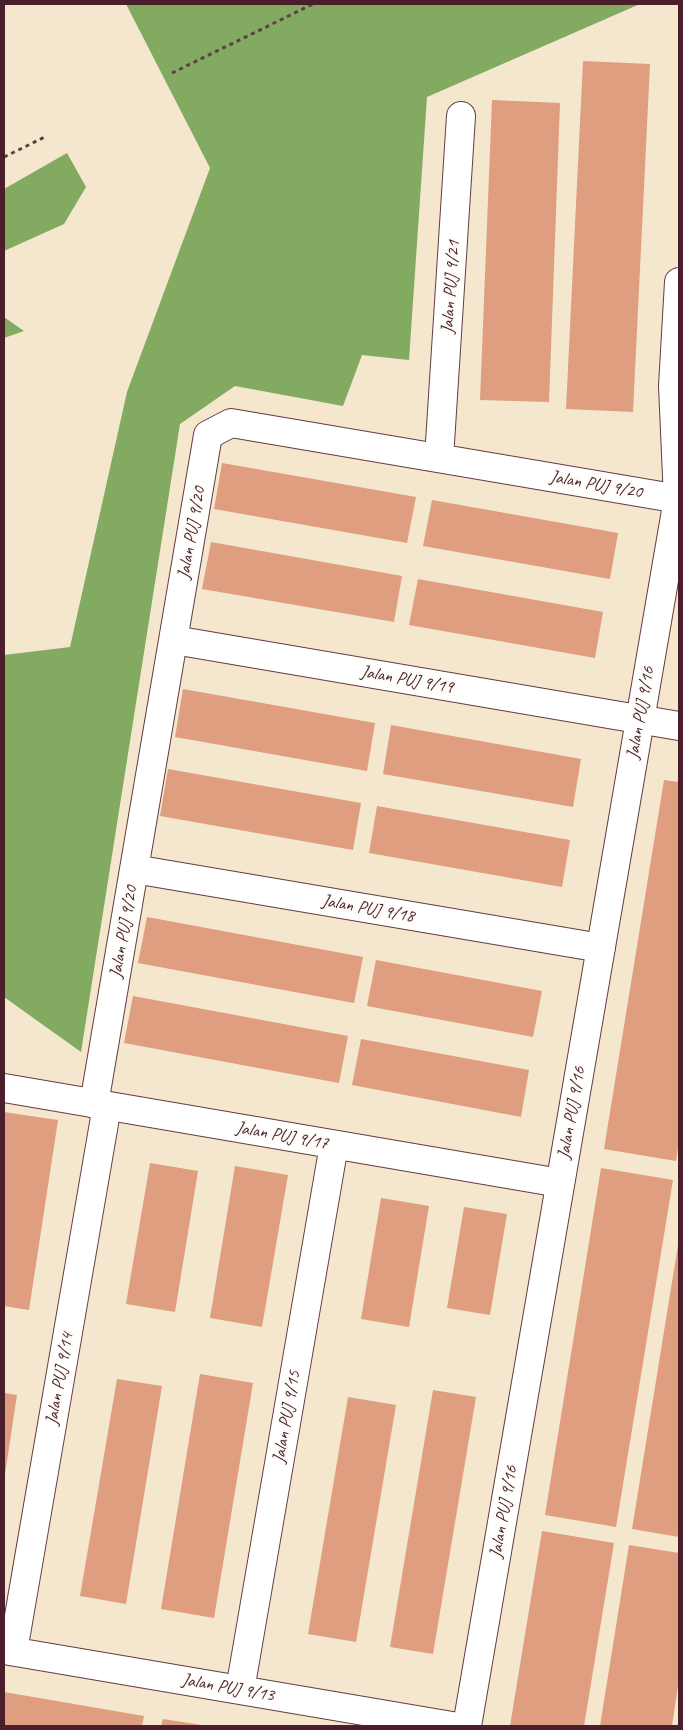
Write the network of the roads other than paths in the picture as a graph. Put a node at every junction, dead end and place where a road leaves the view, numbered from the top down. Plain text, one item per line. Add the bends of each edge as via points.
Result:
1 (461, 116) dead end
2 (679, 282) edge
3 (439, 458) junction
4 (679, 499) edge
5 (174, 640) junction
6 (640, 720) junction
7 (679, 726) edge
8 (134, 869) junction
9 (601, 948) junction
10 (4, 1088) edge
11 (101, 1105) junction
12 (334, 1145) junction
13 (560, 1183) junction
14 (9, 1651) edge
15 (240, 1690) junction
16 (452, 1726) edge
17 (466, 1726) edge

1 - 3 street, Jalan PUJ 9/21
2 - 4 street, Jalan PUJ 9/16 via 673,386
3 - 4 street, Jalan PUJ 9/20
3 - 5 street, Jalan PUJ 9/20 via 231,423 208,435
4 - 6 street, Jalan PUJ 9/16
5 - 6 street, Jalan PUJ 9/19
5 - 8 street, Jalan PUJ 9/20
6 - 7 street, Jalan PUJ 9/19
6 - 9 street, Jalan PUJ 9/16
8 - 9 street, Jalan PUJ 9/18
8 - 11 street, Jalan PUJ 9/20
9 - 13 street, Jalan PUJ 9/16
10 - 11 street, Jalan PUJ 9/17
11 - 12 street, Jalan PUJ 9/17
11 - 14 street, Jalan PUJ 9/14
12 - 13 street, Jalan PUJ 9/17
12 - 15 street, Jalan PUJ 9/15
13 - 17 street, Jalan PUJ 9/16
14 - 15 street, Jalan PUJ 9/13
15 - 16 street, Jalan PUJ 9/13

